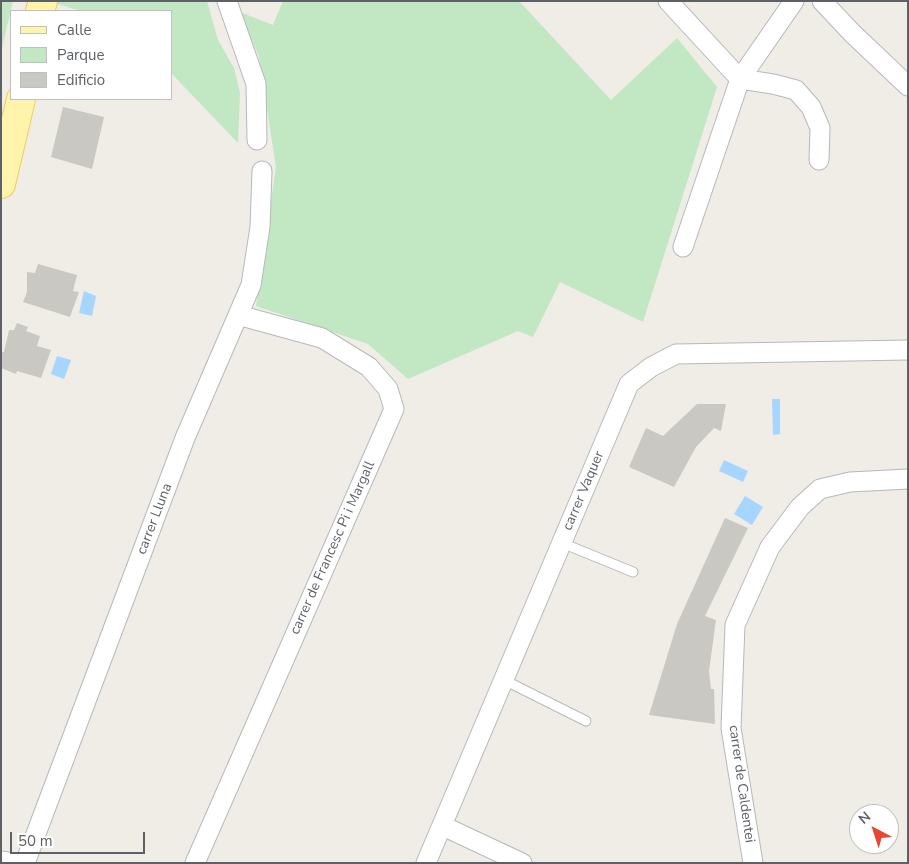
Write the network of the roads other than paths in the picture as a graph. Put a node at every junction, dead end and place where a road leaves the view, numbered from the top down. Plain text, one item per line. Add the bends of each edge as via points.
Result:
1 (227, 1) edge
2 (668, 1) edge
3 (794, 1) edge
4 (822, 1) edge
5 (740, 79) junction
6 (908, 86) edge
7 (21, 100) edge
8 (257, 140) dead end
9 (819, 160) dead end
10 (262, 171) dead end
11 (1, 184) edge
12 (683, 247) dead end
13 (238, 315) junction
14 (908, 350) edge
15 (908, 479) edge
16 (562, 543) junction
17 (633, 572) dead end
18 (504, 680) junction
19 (586, 721) dead end
20 (442, 826) junction
21 (1, 861) edge
22 (14, 863) edge
23 (25, 863) edge
24 (195, 863) edge
25 (426, 863) edge
26 (522, 863) edge
27 (753, 863) edge

1 - 8 street via 256,84
2 - 5 street
3 - 5 street
4 - 6 street
5 - 9 street via 796,90 810,107 820,128
5 - 12 street
7 - 11 main road
10 - 13 street, carrer Lluna via 260,228 251,285
13 - 23 street, carrer Lluna via 185,438
13 - 24 street, carrer de Francesc Pi i Margall via 322,338 369,366 388,390 394,409
14 - 16 street, carrer Vaquer via 676,354 651,367 629,384
15 - 27 street, carrer de Caldentei via 850,482 820,489 800,507 770,547 735,625 731,728
16 - 17 lane
16 - 18 street, carrer Vaquer
18 - 19 lane
18 - 20 street, carrer Vaquer
20 - 25 street, carrer Vaquer
20 - 26 street
21 - 22 street

